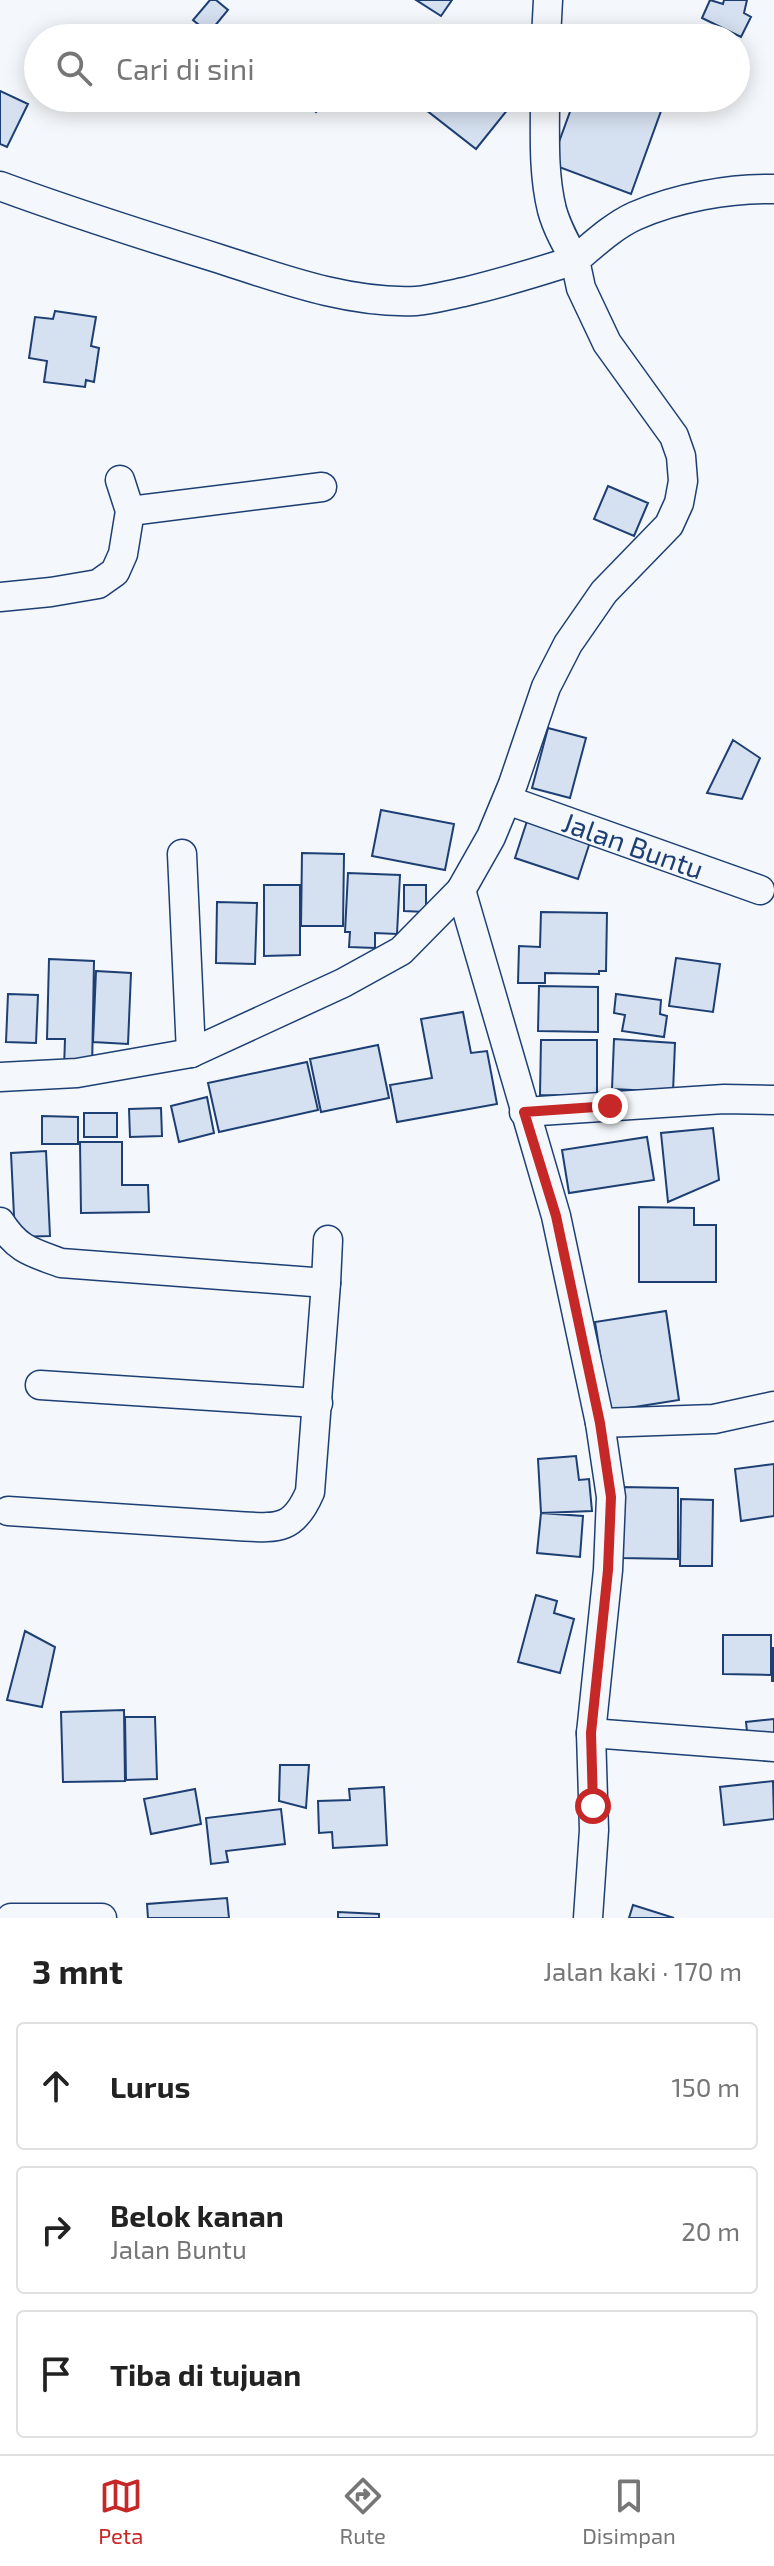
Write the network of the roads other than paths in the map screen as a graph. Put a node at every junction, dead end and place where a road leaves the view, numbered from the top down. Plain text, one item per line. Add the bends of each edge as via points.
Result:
1 (548, 0) edge
2 (547, 24) edge
3 (545, 112) edge
4 (0, 186) edge
5 (774, 189) edge
6 (575, 260) junction
7 (120, 480) dead end
8 (322, 487) dead end
9 (130, 511) junction
10 (0, 597) edge
11 (507, 800) junction
12 (182, 854) dead end
13 (461, 890) junction
14 (760, 890) dead end
15 (191, 1053) junction
16 (0, 1077) edge
17 (774, 1100) edge
18 (524, 1112) junction
19 (0, 1222) edge
20 (328, 1240) dead end
21 (326, 1283) junction
22 (40, 1385) dead end
23 (318, 1403) junction
24 (774, 1406) edge
25 (600, 1423) junction
26 (8, 1511) dead end
27 (591, 1733) junction
28 (774, 1747) edge
29 (11, 1918) edge
30 (102, 1918) edge
31 (588, 1918) edge

1 - 2 street
3 - 6 street via 550,196
4 - 6 street via 203,254 353,296 417,301 487,287
5 - 6 street via 722,193 634,217
6 - 11 street via 581,288 607,343 674,436 683,481 669,525 604,592 568,644 546,687
7 - 9 street
8 - 9 street
9 - 10 street via 123,554 115,572 98,584
11 - 13 street
11 - 14 street, Jalan Buntu
12 - 15 street
13 - 15 street via 401,951
13 - 18 street
15 - 16 street via 77,1073
17 - 18 street
18 - 25 street via 556,1216
19 - 21 street via 23,1249 61,1263
20 - 21 street
21 - 23 street
22 - 23 street
23 - 26 street via 310,1492 302,1511 288,1523 237,1526
24 - 25 street via 714,1419
25 - 27 street via 611,1497
27 - 28 street
27 - 31 street via 594,1830
29 - 30 street

